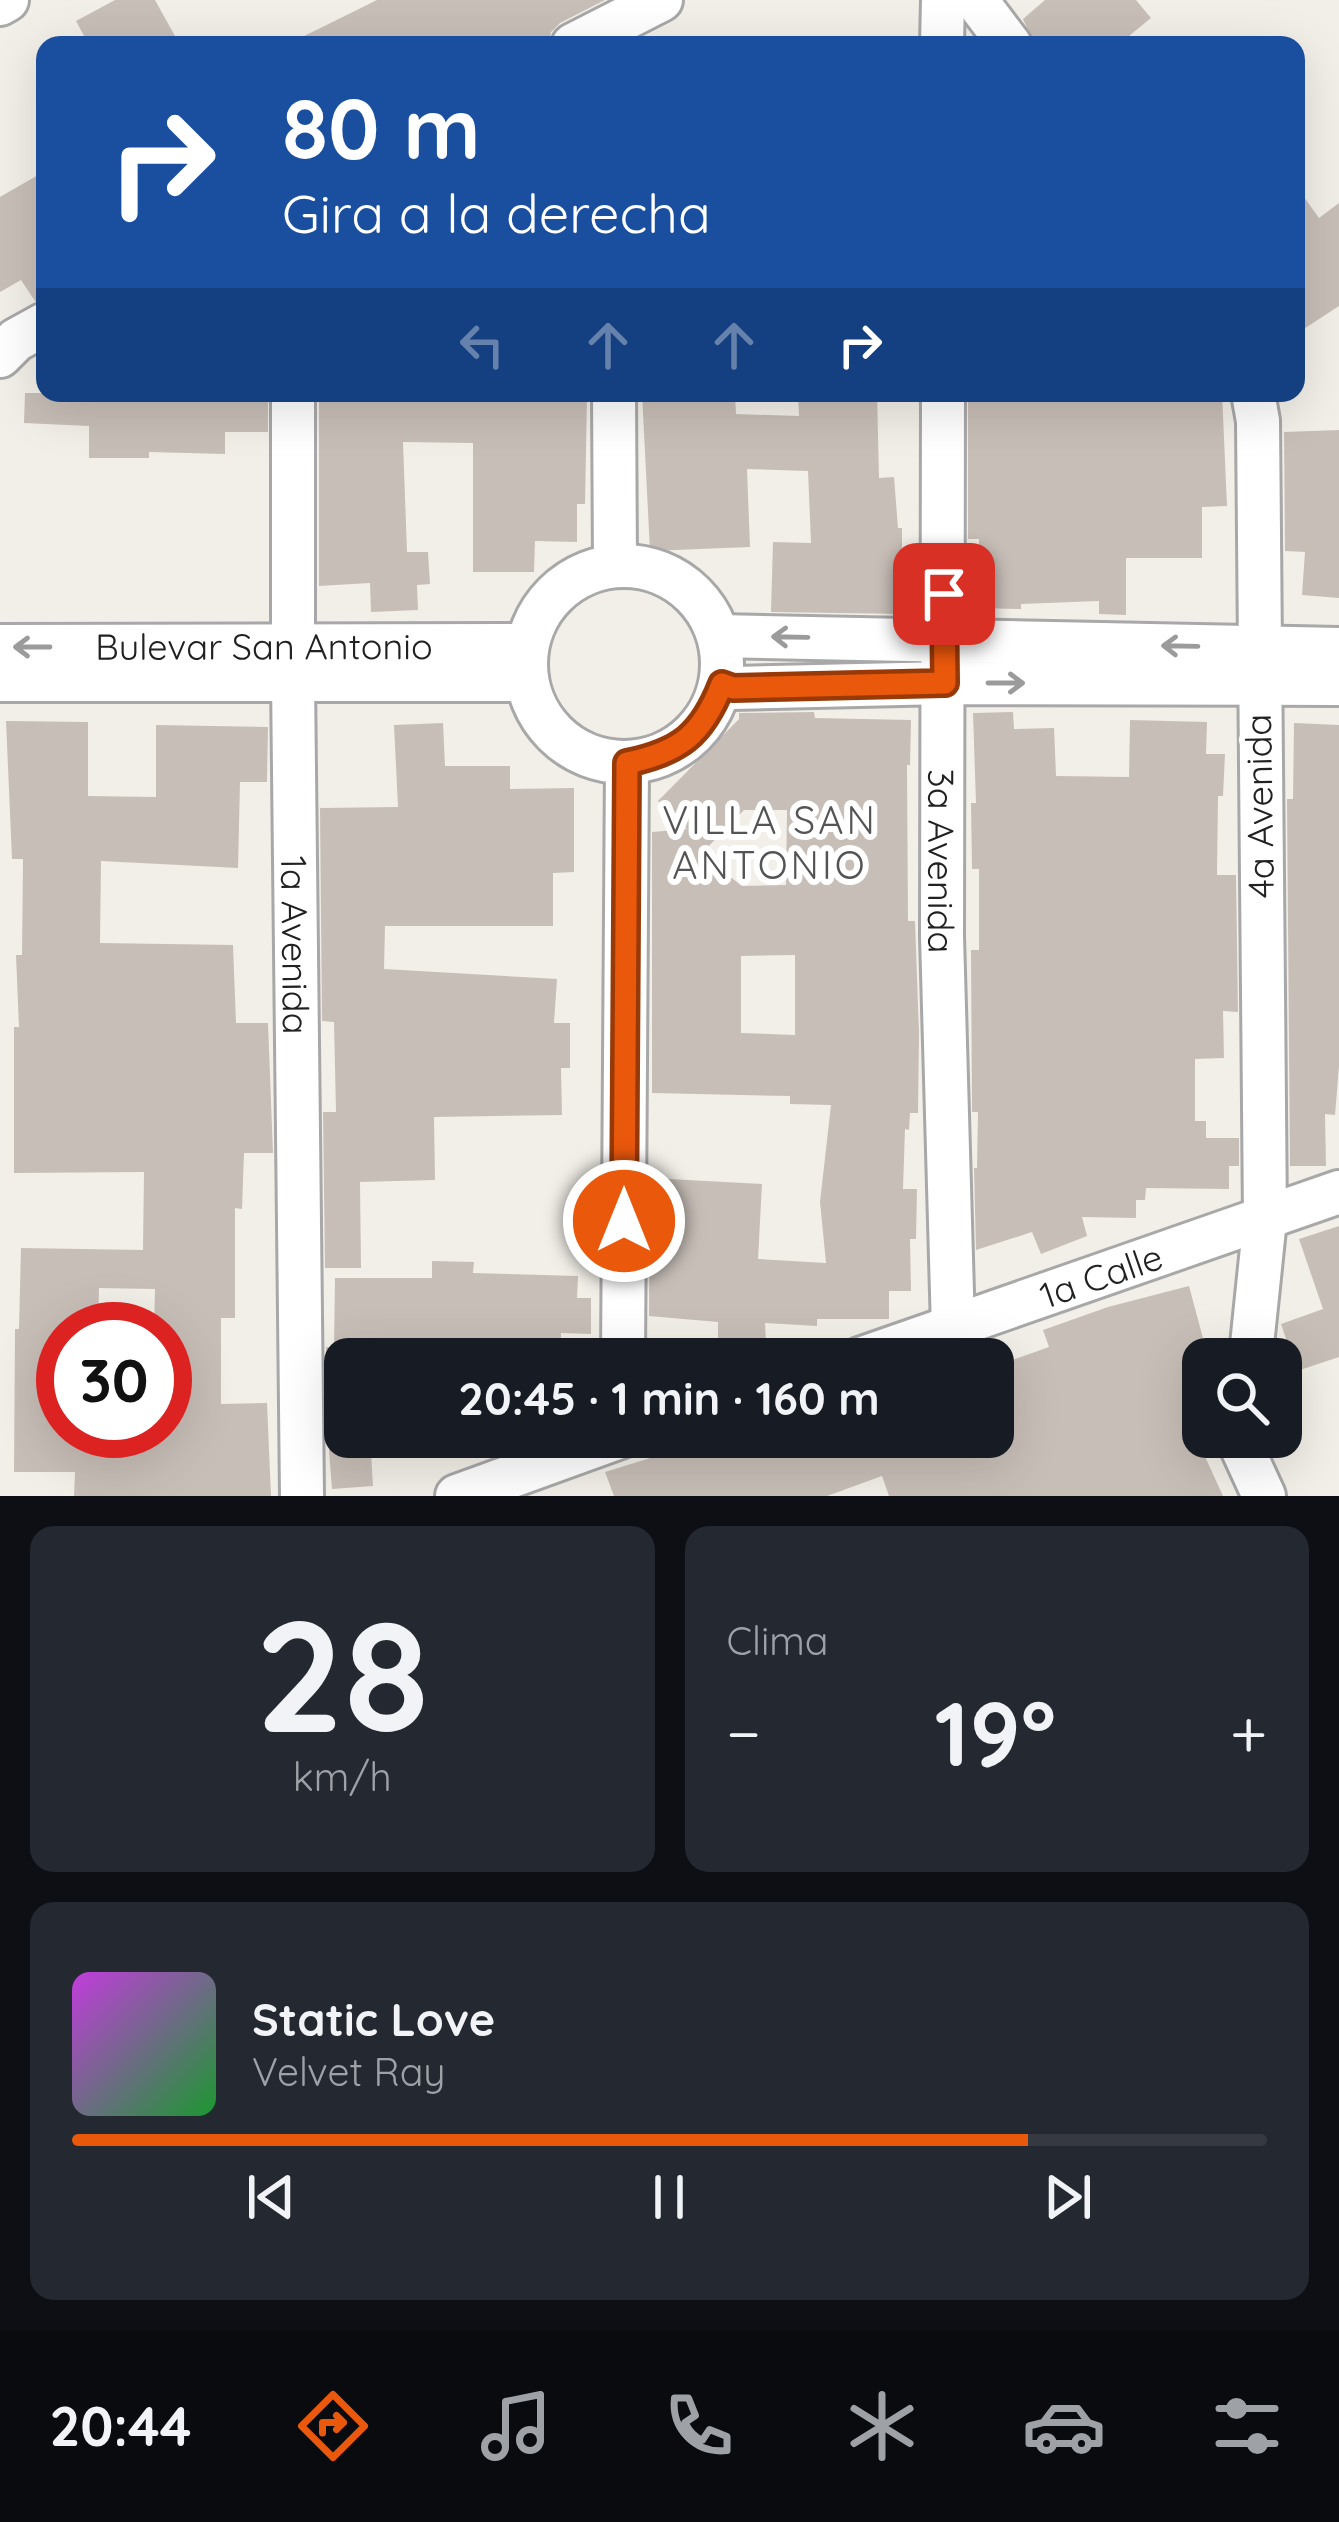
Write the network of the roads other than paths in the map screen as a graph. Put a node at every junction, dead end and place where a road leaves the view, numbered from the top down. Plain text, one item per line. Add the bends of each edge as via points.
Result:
1 (661, 0) edge
2 (943, 0) edge
3 (976, 0) edge
4 (612, 35) edge
5 (942, 36) edge
6 (1003, 36) edge
7 (36, 329) edge
8 (0, 356) edge
9 (293, 402) edge
10 (614, 402) edge
11 (943, 402) edge
12 (1255, 402) edge
13 (615, 566) junction
14 (719, 636) junction
15 (944, 640) junction
16 (0, 646) edge
17 (1339, 649) edge
18 (527, 663) junction
19 (294, 664) junction
20 (1258, 665) junction
21 (0, 680) edge
22 (945, 683) junction
23 (722, 684) junction
24 (1339, 685) edge
25 (627, 763) junction
26 (1339, 1192) edge
27 (1265, 1219) junction
28 (953, 1329) junction
29 (623, 1338) edge
30 (925, 1338) edge
31 (1253, 1338) edge
32 (562, 1458) edge
33 (1247, 1458) edge
34 (302, 1496) edge
35 (457, 1496) edge
36 (1264, 1496) edge

1 - 4 street
2 - 5 street
3 - 6 street
7 - 8 street
9 - 19 street, 1a Avenida
10 - 13 street
11 - 15 street, 3a Avenida
12 - 20 street, 4a Avenida
13 - 14 street via 673,578 697,596
13 - 18 street via 558,591 538,616
15 -> 14 street
14 - 23 street
20 -> 15 street
15 - 22 street, 3a Avenida
19 -> 16 street, Bulevar San Antonio
17 - 20 street
18 - 19 street, Bulevar San Antonio
18 - 25 street via 536,707 552,730 573,748
19 - 21 street, Bulevar San Antonio
19 - 34 street, 1a Avenida
22 -> 20 street
20 - 24 street
20 - 27 street, 4a Avenida
22 - 23 street
22 - 28 street, 3a Avenida via 942,936
23 - 25 street via 688,740
25 - 29 street
26 - 27 street, 1a Calle
27 - 28 street, 1a Calle
27 - 31 street, 4a Avenida
28 - 30 street, 1a Calle
32 - 35 street
33 - 36 street

